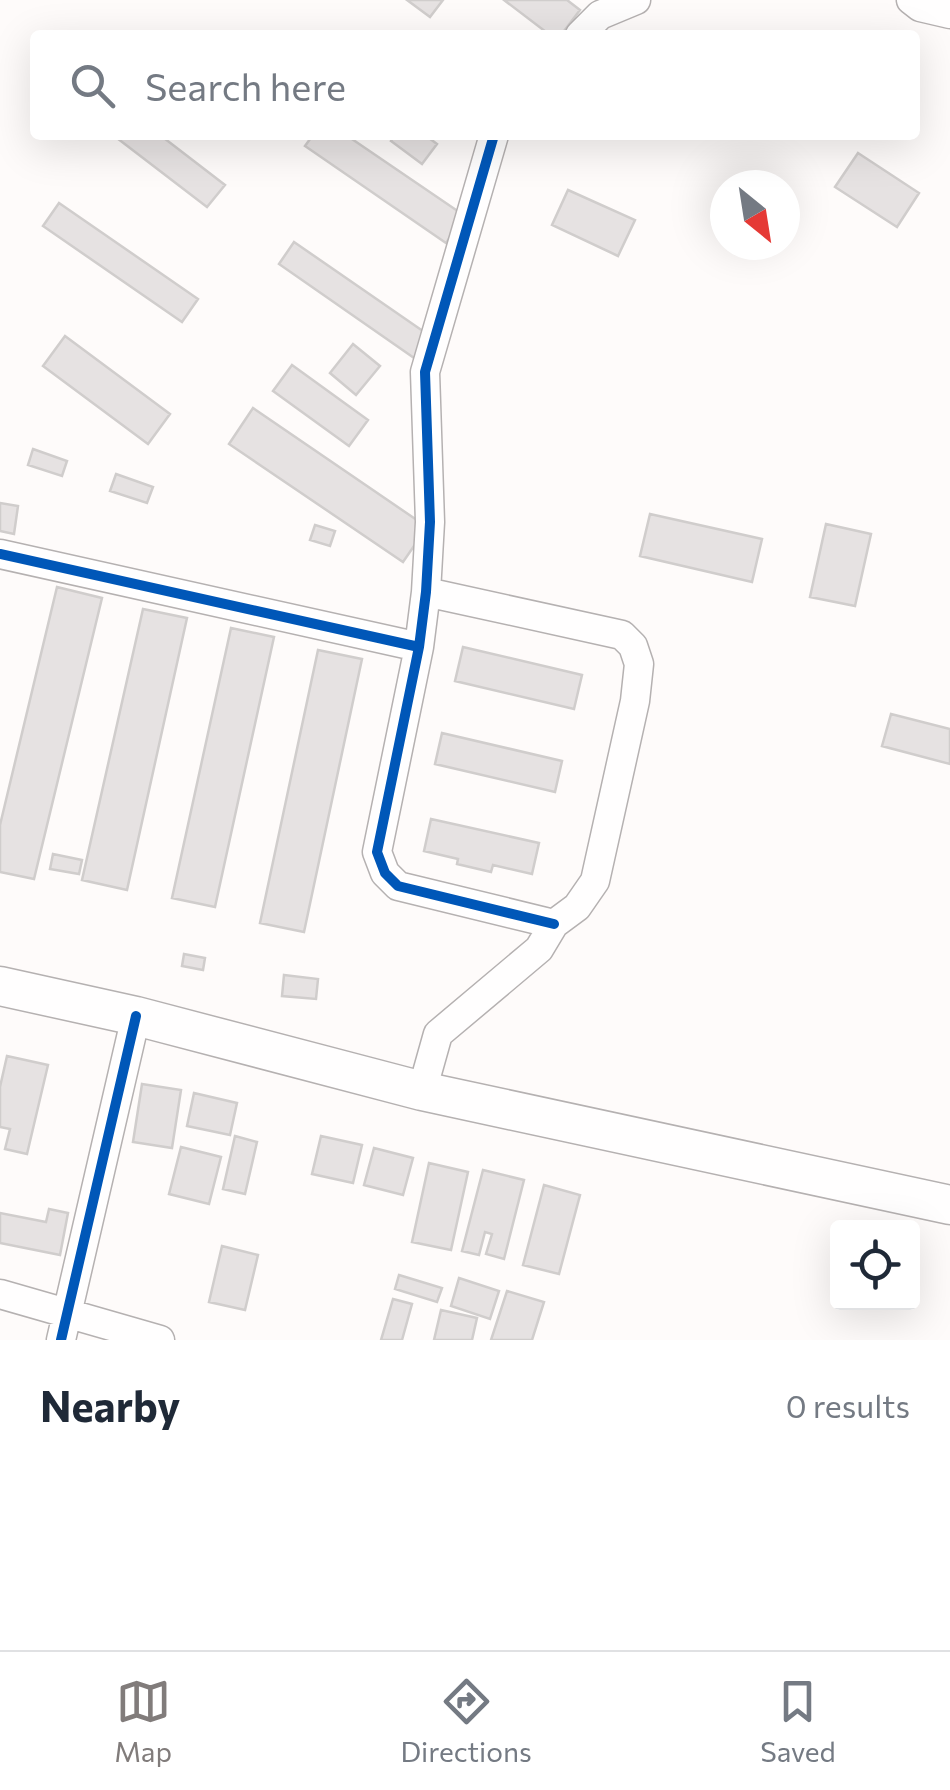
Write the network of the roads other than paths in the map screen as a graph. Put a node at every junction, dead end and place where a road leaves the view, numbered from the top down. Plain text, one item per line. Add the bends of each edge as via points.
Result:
1 (636, 0) edge
2 (911, 0) edge
3 (950, 14) edge
4 (585, 30) edge
5 (493, 140) edge
6 (0, 554) edge
7 (426, 592) junction
8 (419, 647) junction
9 (554, 924) junction
10 (0, 986) edge
11 (136, 1016) junction
12 (422, 1091) junction
13 (950, 1205) edge
14 (0, 1294) edge
15 (65, 1327) edge
16 (160, 1340) edge

1 - 4 street via 600,15
2 - 3 street
5 - 7 street via 425,372
6 - 8 street
7 - 8 street
7 - 9 street via 622,635 633,646 634,701 595,880 577,907
8 - 9 street via 377,852 384,873 398,886
9 - 12 street via 540,949 438,1034
10 - 11 main road
11 - 12 main road
11 - 15 street
12 - 13 main road
14 - 15 street
15 - 16 street

